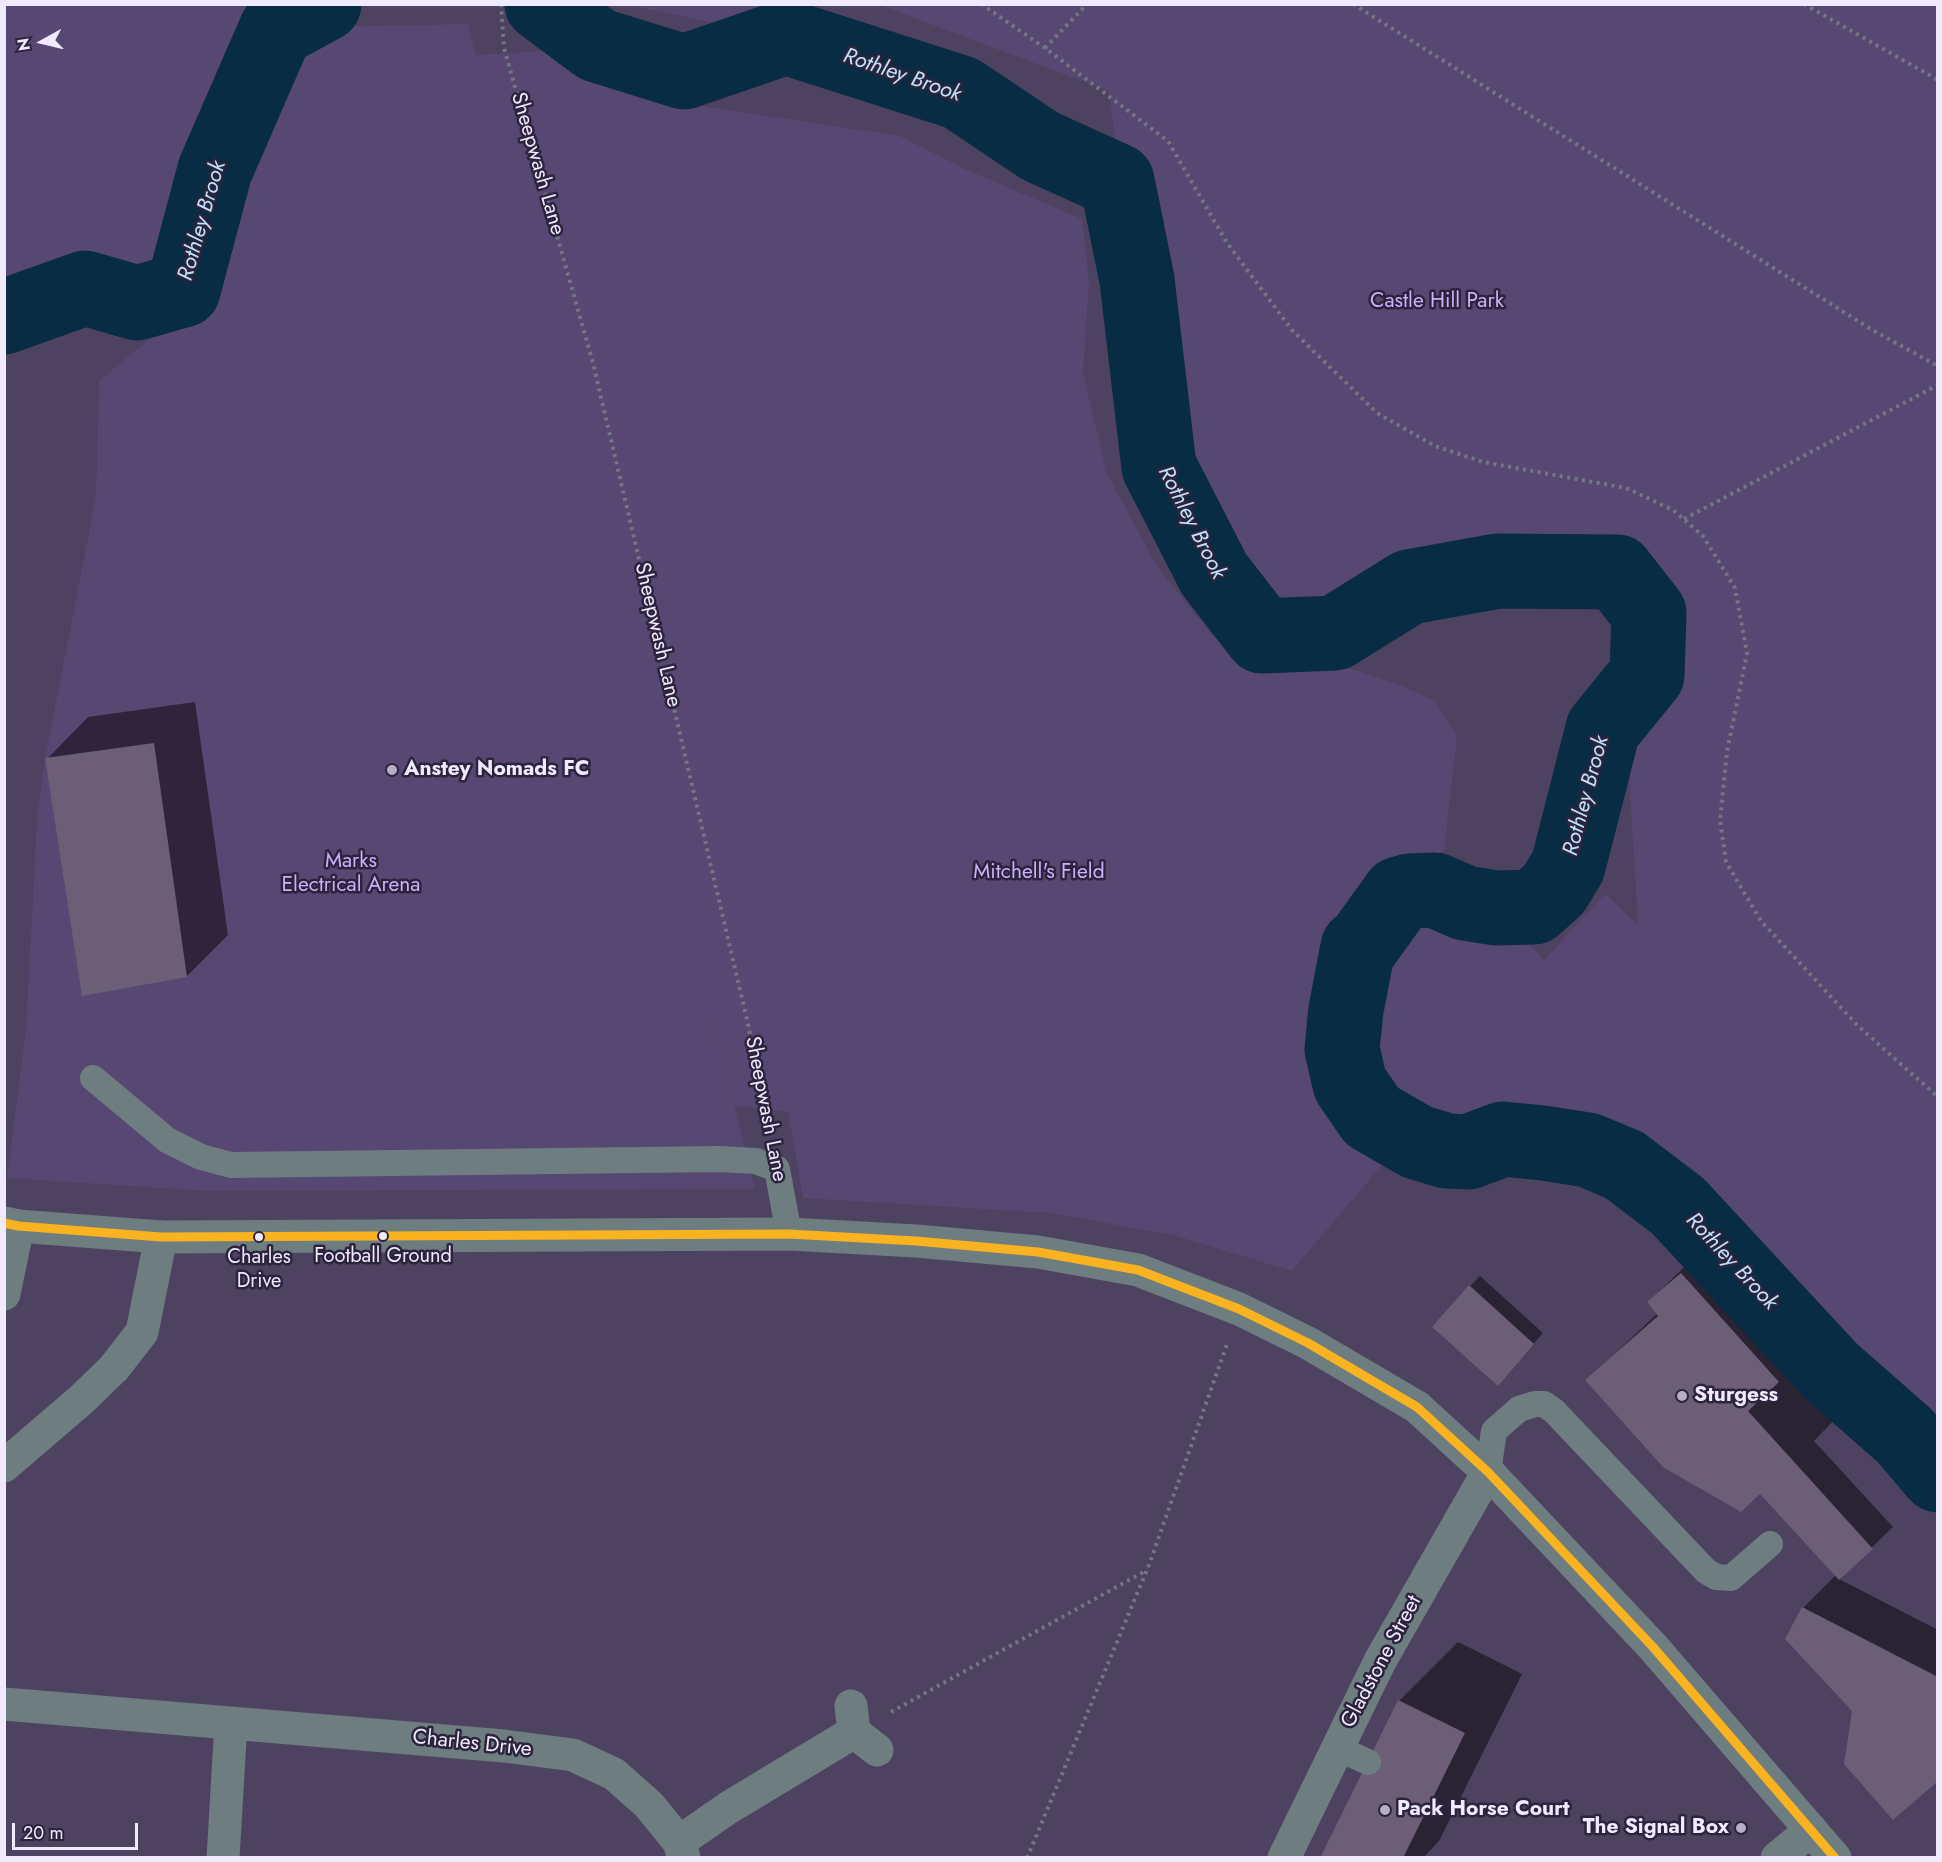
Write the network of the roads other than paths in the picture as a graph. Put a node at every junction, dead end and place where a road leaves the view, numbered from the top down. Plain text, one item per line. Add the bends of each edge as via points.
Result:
1 (93, 1078) dead end
2 (11, 1225) edge
3 (789, 1234) junction
4 (162, 1237) junction
5 (4, 1294) edge
6 (4, 1466) edge
7 (1488, 1472) junction
8 (1770, 1544) dead end
9 (4, 1704) edge
10 (231, 1724) junction
11 (860, 1729) road end
12 (1337, 1748) junction
13 (1368, 1762) dead end
14 (1811, 1830) junction
15 (681, 1850) edge
16 (223, 1857) edge
17 (1284, 1857) edge
18 (1777, 1857) edge
19 (1835, 1857) edge

1 - 3 lane, Sheepwash Lane via 167,1140 201,1157 231,1165 756,1161 777,1170
2 - 4 street
2 - 5 street
3 - 4 street
3 - 7 street via 1038,1252 1138,1270 1239,1309 1308,1343 1417,1407
4 - 6 street via 142,1332 82,1400
7 - 8 lane via 1494,1431 1520,1409 1544,1404 1706,1571 1716,1577 1731,1578
7 - 12 street, Gladstone Street via 1380,1661
7 - 14 street via 1653,1647
9 - 10 street, Charles Drive
10 - 15 street, Charles Drive via 573,1755 614,1774 649,1805
10 - 16 street
11 - 15 street, Charles Drive via 728,1808
12 - 13 lane
12 - 17 street, Gladstone Street
14 - 18 street
14 - 19 street

